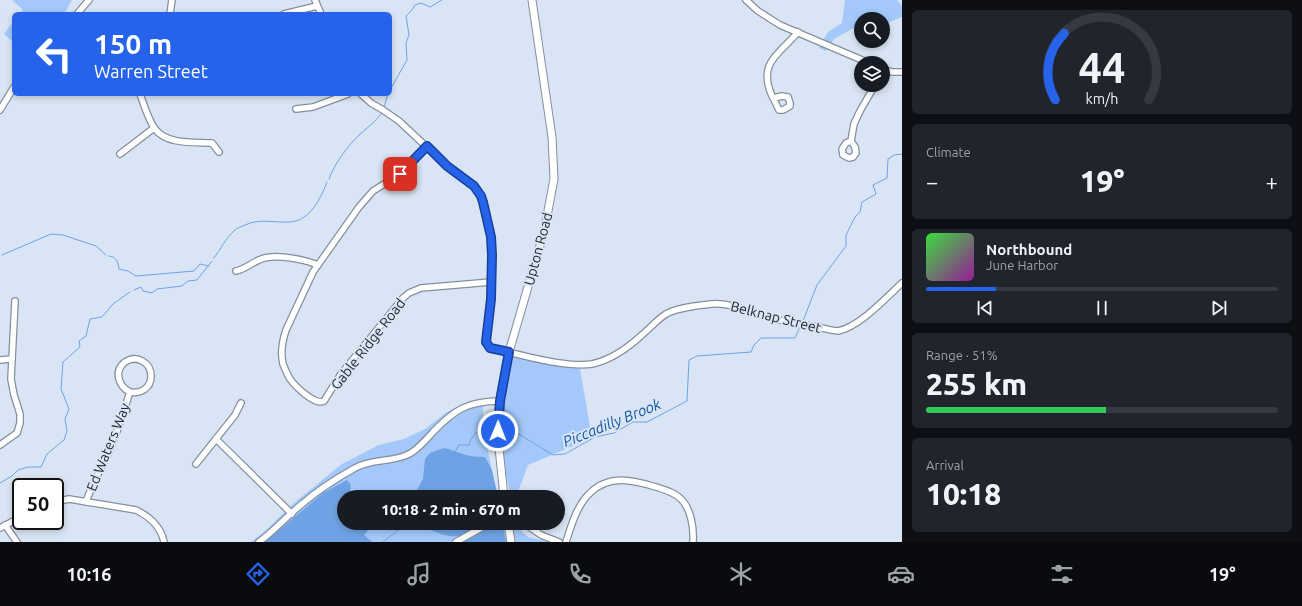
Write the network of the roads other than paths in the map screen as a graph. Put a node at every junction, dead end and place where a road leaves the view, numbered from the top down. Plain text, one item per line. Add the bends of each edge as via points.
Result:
1 (89, 0) edge
2 (172, 0) edge
3 (532, 0) edge
4 (746, 0) edge
5 (316, 3) edge
6 (79, 12) edge
7 (170, 12) edge
8 (290, 12) edge
9 (798, 32) junction
10 (854, 56) edge
11 (890, 71) edge
12 (902, 72) edge
13 (12, 90) edge
14 (871, 92) edge
15 (141, 96) edge
16 (343, 96) edge
17 (363, 96) edge
18 (774, 98) dead end
19 (296, 109) dead end
20 (0, 110) edge
21 (154, 128) junction
22 (851, 140) dead end
23 (427, 146) junction
24 (219, 152) dead end
25 (120, 154) dead end
26 (318, 265) junction
27 (236, 271) dead end
28 (491, 282) junction
29 (902, 284) edge
30 (15, 301) dead end
31 (509, 352) junction
32 (12, 359) junction
33 (0, 360) edge
34 (130, 392) junction
35 (500, 401) junction
36 (242, 403) dead end
37 (216, 439) junction
38 (0, 445) edge
39 (196, 464) dead end
40 (504, 490) edge
41 (64, 500) edge
42 (86, 502) junction
43 (292, 514) junction
44 (12, 522) edge
45 (2, 527) edge
46 (477, 530) edge
47 (509, 530) edge
48 (534, 530) edge
49 (17, 542) edge
50 (164, 542) edge
51 (259, 542) edge
52 (456, 542) edge
53 (511, 542) edge
54 (559, 542) edge
55 (566, 542) edge
56 (693, 542) edge

1 - 6 street
2 - 7 street
3 - 31 main road, Upton Road via 552,137 554,179 544,232
4 - 9 street via 770,19
5 - 8 street
9 - 10 street
9 - 18 street via 775,56 768,68 769,87
11 - 12 street
13 - 20 street
14 - 22 street via 854,124
15 - 21 street
16 - 19 street via 313,107
17 - 23 street, Belknap Street via 395,118
21 - 24 street via 173,140 212,143
21 - 25 street
23 - 26 street via 400,174 373,191
23 - 28 street, Belknap Street via 447,166 474,186 481,196 491,237
26 - 27 street via 294,259 268,257
26 - 28 street, Gable Ridge Road via 286,330 281,354 290,380 310,398 320,403 324,402 342,374 409,293 421,288
28 - 31 street, Belknap Street via 486,342 490,348
29 - 31 street, Belknap Street via 859,320 838,331 771,319 735,306 718,304 667,313 631,344 600,362 572,364
30 - 32 street
31 - 35 main road, Upton Road
32 - 33 street
32 - 38 street via 11,383 20,423 17,433
34 - 34 street, Ed Waters Way via 142,391 151,381 150,367 143,361 129,360 119,370 120,383
34 - 42 street, Ed Waters Way via 120,425
35 - 40 main road, Upton Road via 499,448
35 - 43 street via 481,401 460,409 410,453 356,467 314,494
36 - 37 street
37 - 39 street
37 - 43 street
41 - 42 street
42 - 50 street via 129,508 143,513 155,523
43 - 51 street
44 - 45 street
45 - 49 street
46 - 52 street
47 - 53 main road
48 - 54 street
55 - 56 street via 580,506 590,493 607,482 628,479 668,490 682,499 690,514

